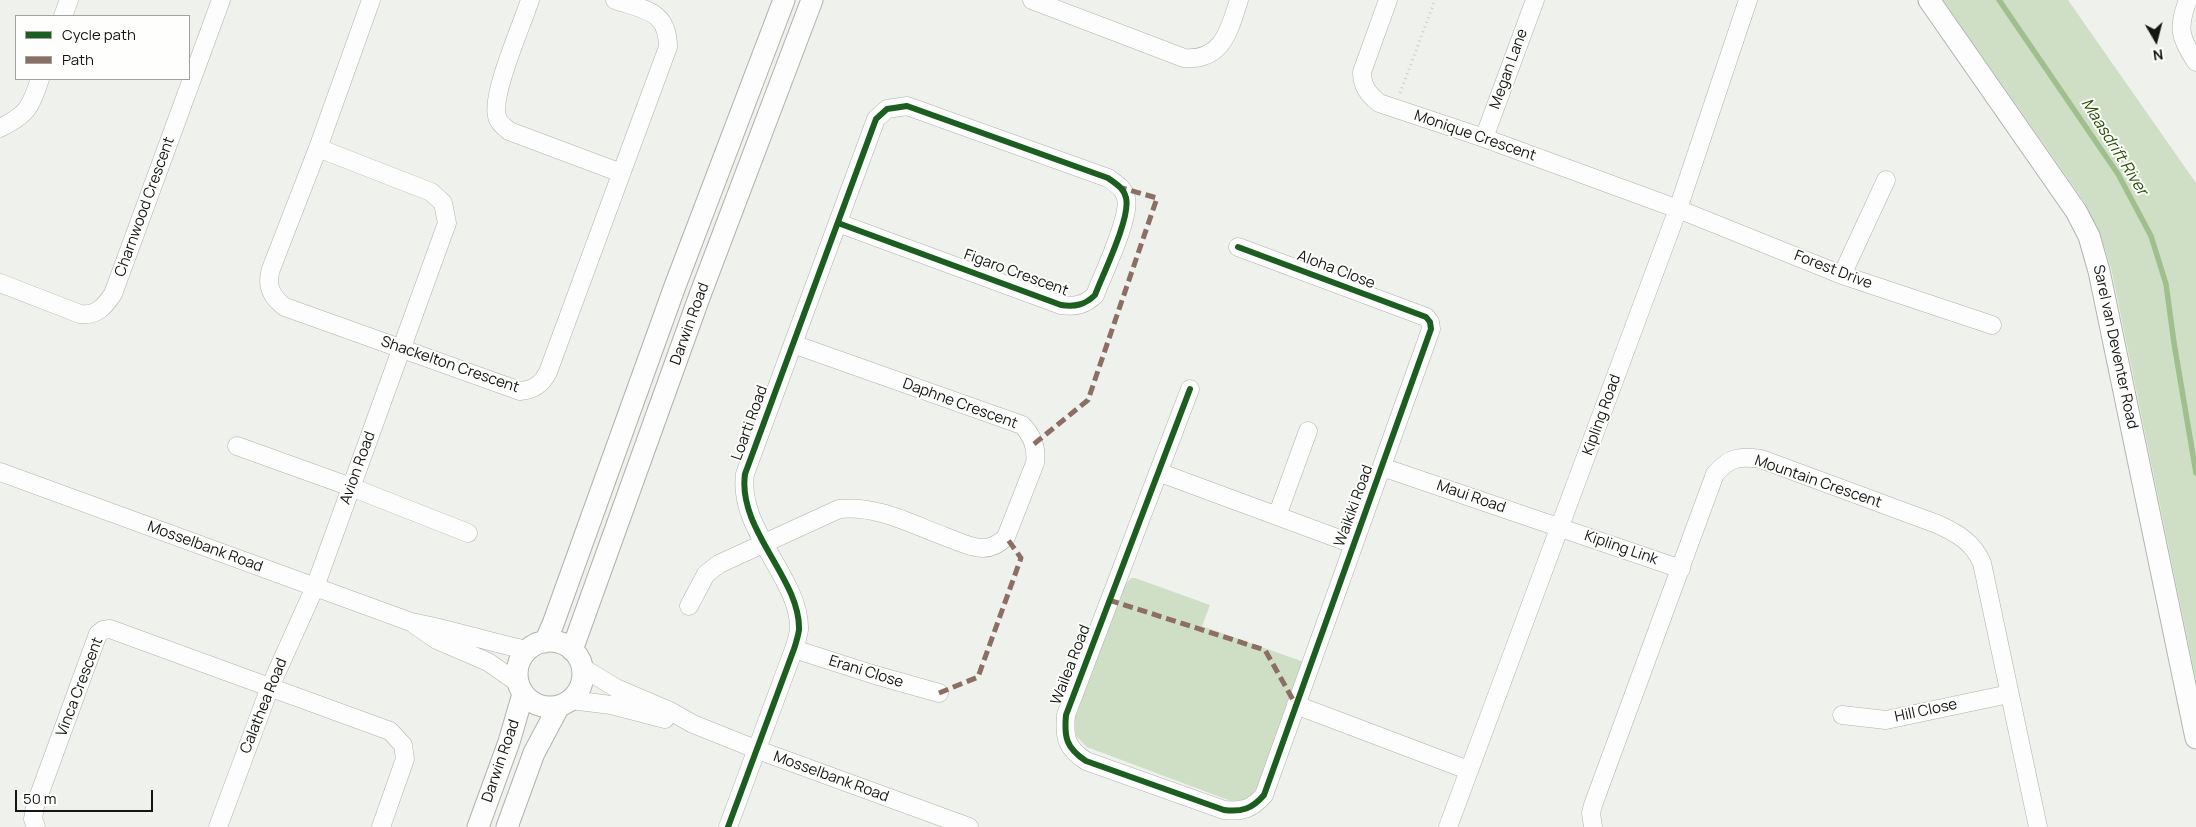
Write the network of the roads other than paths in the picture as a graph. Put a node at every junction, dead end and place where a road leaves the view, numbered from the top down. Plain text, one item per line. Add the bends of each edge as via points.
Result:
1 (69, 0) edge
2 (221, 0) edge
3 (371, 0) edge
4 (530, 0) edge
5 (615, 0) edge
6 (784, 0) edge
7 (812, 0) edge
8 (1032, 0) edge
9 (1240, 0) edge
10 (1388, 0) edge
11 (1534, 0) edge
12 (1748, 0) edge
13 (1929, 0) edge
14 (2188, 0) edge
15 (63, 15) edge
16 (2196, 62) edge
17 (40, 80) edge
18 (887, 109) joint
19 (0, 128) edge
20 (1484, 138) junction
21 (318, 148) junction
22 (621, 173) junction
23 (1886, 180) dead end
24 (1678, 209) junction
25 (838, 223) junction
26 (1238, 246) dead end
27 (1842, 275) junction
28 (0, 283) edge
29 (1426, 317) joint
30 (1992, 325) dead end
31 (793, 344) junction
32 (402, 349) junction
33 (1190, 389) dead end
34 (1308, 431) dead end
35 (237, 446) dead end
36 (1382, 467) junction
37 (0, 472) edge
38 (1158, 472) junction
39 (351, 487) junction
40 (1276, 516) junction
41 (1560, 527) junction
42 (468, 533) dead end
43 (764, 544) junction
44 (1353, 544) junction
45 (1681, 569) junction
46 (315, 587) junction
47 (689, 606) dead end
48 (411, 622) junction
49 (536, 646) junction
50 (794, 648) junction
51 (578, 659) junction
52 (270, 687) junction
53 (521, 688) junction
54 (939, 693) dead end
55 (2010, 694) junction
56 (565, 703) junction
57 (1296, 705) junction
58 (1842, 716) dead end
59 (693, 724) junction
60 (2196, 738) edge
61 (758, 750) junction
62 (1468, 770) junction
63 (932, 821) edge
64 (36, 827) edge
65 (218, 827) edge
66 (381, 827) edge
67 (478, 827) edge
68 (507, 827) edge
69 (728, 827) edge
70 (969, 827) edge
71 (1448, 827) edge
72 (1593, 827) edge
73 (2038, 827) edge

1 - 15 street
2 - 28 street, Charnwood Crescent via 113,294 105,306 89,315 80,314
3 - 21 street, Shackelton Crescent
4 - 22 street via 496,97 498,121 509,131
5 - 22 street, Shackelton Crescent via 659,17 668,35 668,47
6 - 49 street, Darwin Road via 675,286 553,624
7 - 51 street, Darwin Road via 700,295
8 - 9 street via 1184,58 1197,59 1208,55 1226,37
10 - 20 street, Monique Crescent via 1362,72 1362,80 1371,96 1379,103
11 - 20 street, Megan Lane
12 - 24 street, Kipling Road
13 - 60 street, Sarel van Deventer Road via 2076,211 2089,236 2100,271
14 - 16 street via 2181,34
17 - 19 street via 27,111
18 - 25 street, Loarti Road via 876,119
18 - 25 street, Figaro Crescent via 907,106 1108,178 1122,188 1126,214 1095,295 1082,304 1061,305
20 - 24 street, Monique Crescent
21 - 32 street, Avion Road via 431,192 438,196 446,210 446,229
21 - 32 street, Shackelton Crescent via 271,268 270,290 286,307
22 - 32 street, Shackelton Crescent via 548,372 540,384 527,390 513,389
23 - 27 street
24 - 27 street, Forest Drive
24 - 41 street, Kipling Road
25 - 31 street, Loarti Road
26 - 29 street, Aloha Close
27 - 30 street, Forest Drive
29 - 36 street, Waikiki Road via 1431,333
31 - 43 street, Loarti Road via 743,488
31 - 43 street, Daphne Crescent via 1022,425 1031,434 1035,463 1006,537 990,547 971,546 874,510 854,508 839,509
32 - 39 street, Avion Road
33 - 38 street, Wailea Road
34 - 40 street
35 - 39 street
36 - 41 street, Maui Road
36 - 44 street, Waikiki Road
37 - 46 street, Mosselbank Road
38 - 40 street
38 - 57 street, Wailea Road via 1066,715 1065,728 1070,746 1086,761 1214,807 1235,812 1247,810 1264,795
39 - 42 street
39 - 46 street, Avion Road
40 - 44 street
41 - 45 street, Kipling Link
41 - 62 street, Kipling Road
43 - 47 street, Daphne Crescent via 719,564 706,574
43 - 50 street, Loarti Road via 791,594 799,630
44 - 57 street, Waikiki Road
45 - 55 street, Mountain Crescent via 1715,474 1731,459 1761,460 1937,524 1958,533 1976,550 1982,563
45 - 72 street, Mountain Crescent via 1592,805
46 - 48 street, Mosselbank Road
46 - 52 street, Calathea Road
48 - 49 street, Mosselbank Road via 495,643
48 - 53 street, Mosselbank Road via 437,640 488,662
49 - 51 street via 564,644
49 - 53 street via 518,667
50 - 54 street, Erani Close
50 - 61 street, Loarti Road
51 - 56 street via 583,678 580,688
51 - 59 street, Mosselbank Road via 616,688
52 - 64 street, Vinca Crescent via 115,630 101,632 35,806
52 - 65 street, Calathea Road
52 - 66 street via 390,730 400,739 405,752 404,766
53 - 56 street via 532,702 540,706
53 - 67 street, Darwin Road via 509,742
55 - 58 street, Hill Close via 1886,720
55 - 73 street, Mountain Crescent
56 - 59 street, Mosselbank Road via 610,705
56 - 68 street, Darwin Road via 534,753
57 - 62 street
59 - 61 street, Mosselbank Road
61 - 63 street, Mosselbank Road
61 - 69 street, Loarti Road
62 - 71 street, Kipling Road
63 - 70 street, Mosselbank Road

